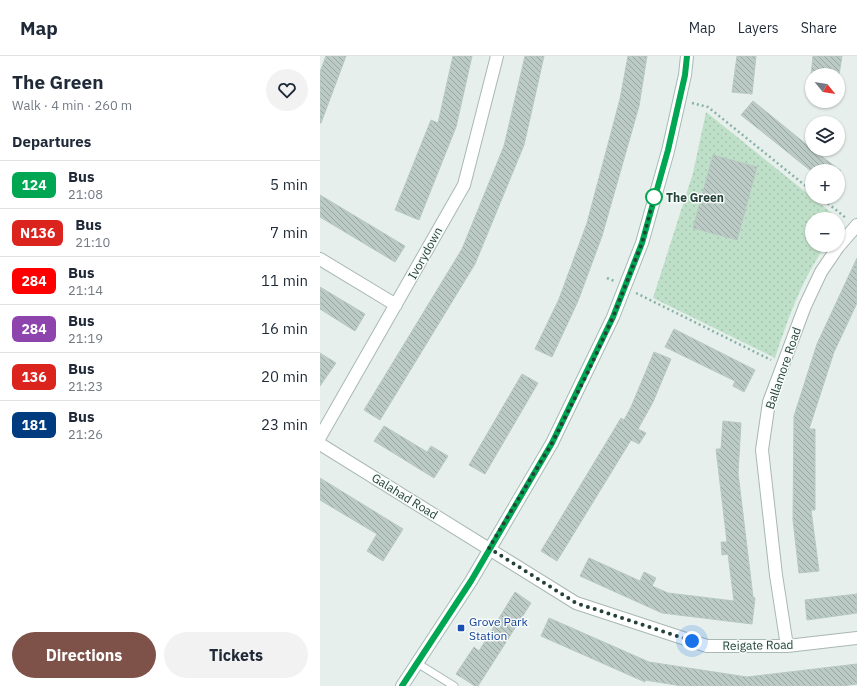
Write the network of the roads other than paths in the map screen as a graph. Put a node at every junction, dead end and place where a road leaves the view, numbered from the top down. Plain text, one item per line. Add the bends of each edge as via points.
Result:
1 (497, 56) edge
2 (687, 56) edge
3 (852, 222) edge
4 (320, 259) edge
5 (396, 305) junction
6 (320, 437) edge
7 (320, 444) edge
8 (489, 548) junction
9 (857, 638) edge
10 (787, 646) junction
11 (417, 663) junction
12 (402, 686) edge
13 (454, 686) edge

1 - 5 street, Ivorydown via 464,185
2 - 8 street via 668,150 642,243 613,317 552,443
3 - 10 street, Ballamore Road via 821,272 805,306 769,402 762,450
4 - 5 street
5 - 6 street, Ivorydown
7 - 8 street, Galahad Road
8 - 10 street, Reigate Road via 576,603 707,646
8 - 11 street via 471,581
9 - 10 street, Reigate Road
11 - 12 street
11 - 13 lane

